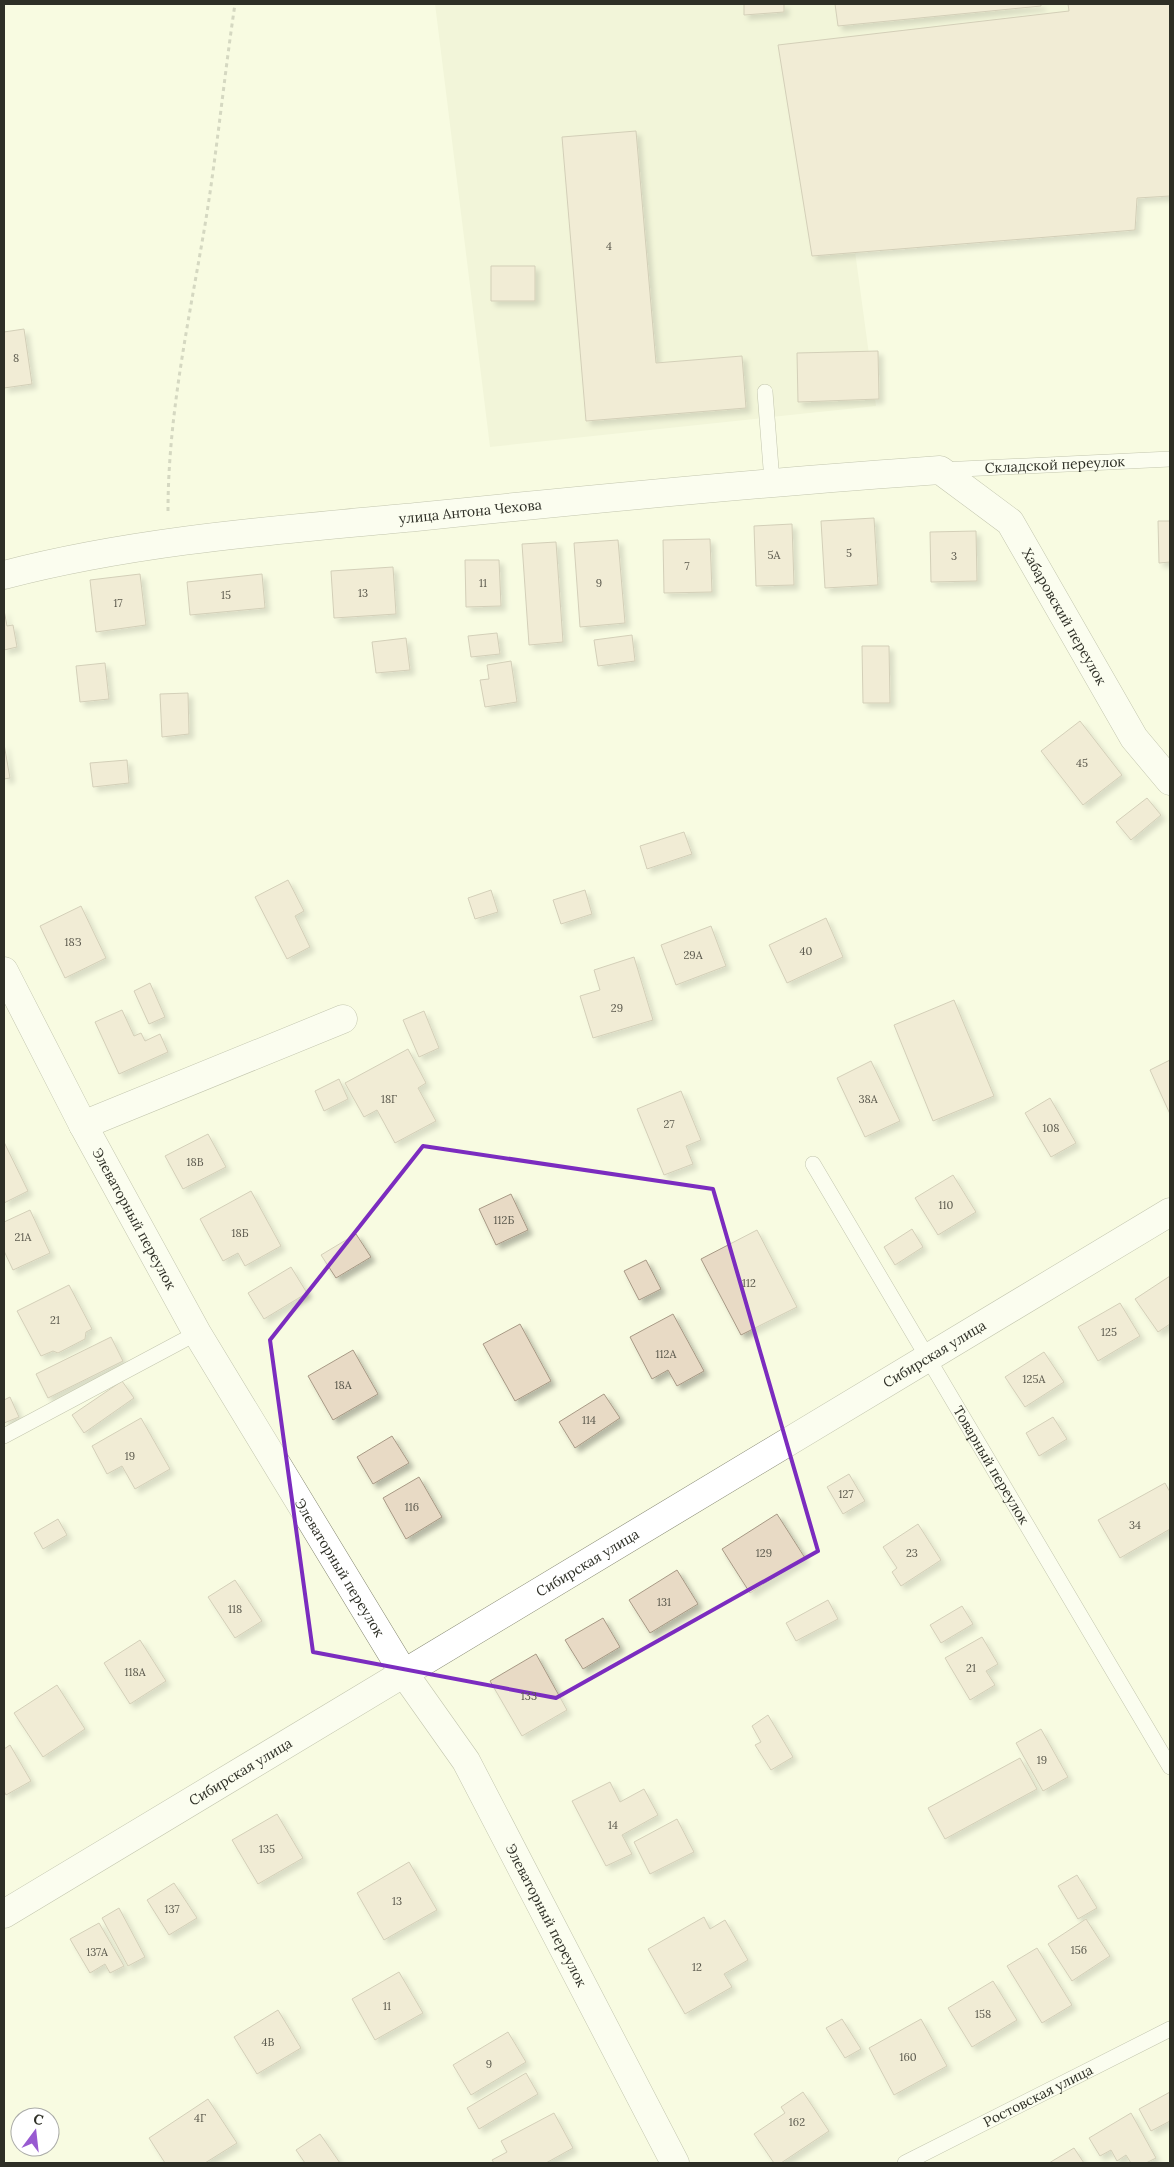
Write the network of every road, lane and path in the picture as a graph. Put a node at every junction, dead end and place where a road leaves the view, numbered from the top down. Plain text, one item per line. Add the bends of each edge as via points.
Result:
1 (235, 4) edge
2 (765, 392) dead end
3 (1170, 459) edge
4 (940, 470) junction
5 (772, 481) junction
6 (176, 543) junction
7 (4, 575) edge
8 (1170, 781) edge
9 (4, 971) edge
10 (343, 1019) dead end
11 (82, 1125) junction
12 (813, 1164) dead end
13 (1170, 1212) edge
14 (197, 1333) junction
15 (927, 1359) junction
16 (4, 1436) edge
17 (403, 1672) junction
18 (1170, 1767) edge
19 (4, 1914) edge
20 (1170, 2029) edge
21 (675, 2163) edge
22 (905, 2163) edge

1 - 6 path via 170,452 168,518
2 - 5 lane
3 - 4 lane, Складской переулок
4 - 5 street, улица Антона Чехова
4 - 8 street, Хабаровский переулок via 1010,522 1134,738
5 - 6 street, улица Антона Чехова via 237,534
6 - 7 street, улица Антона Чехова via 107,553
9 - 11 street, Элеваторный переулок
10 - 11 street
11 - 14 street, Элеваторный переулок
12 - 15 lane, Товарный переулок
13 - 15 street, Сибирская улица
14 - 16 lane
14 - 17 street, Элеваторный переулок
15 - 17 street, Сибирская улица
15 - 18 lane, Товарный переулок
17 - 19 street, Сибирская улица
17 - 21 street, Элеваторный переулок via 466,1761
20 - 22 lane, Ростовская улица

